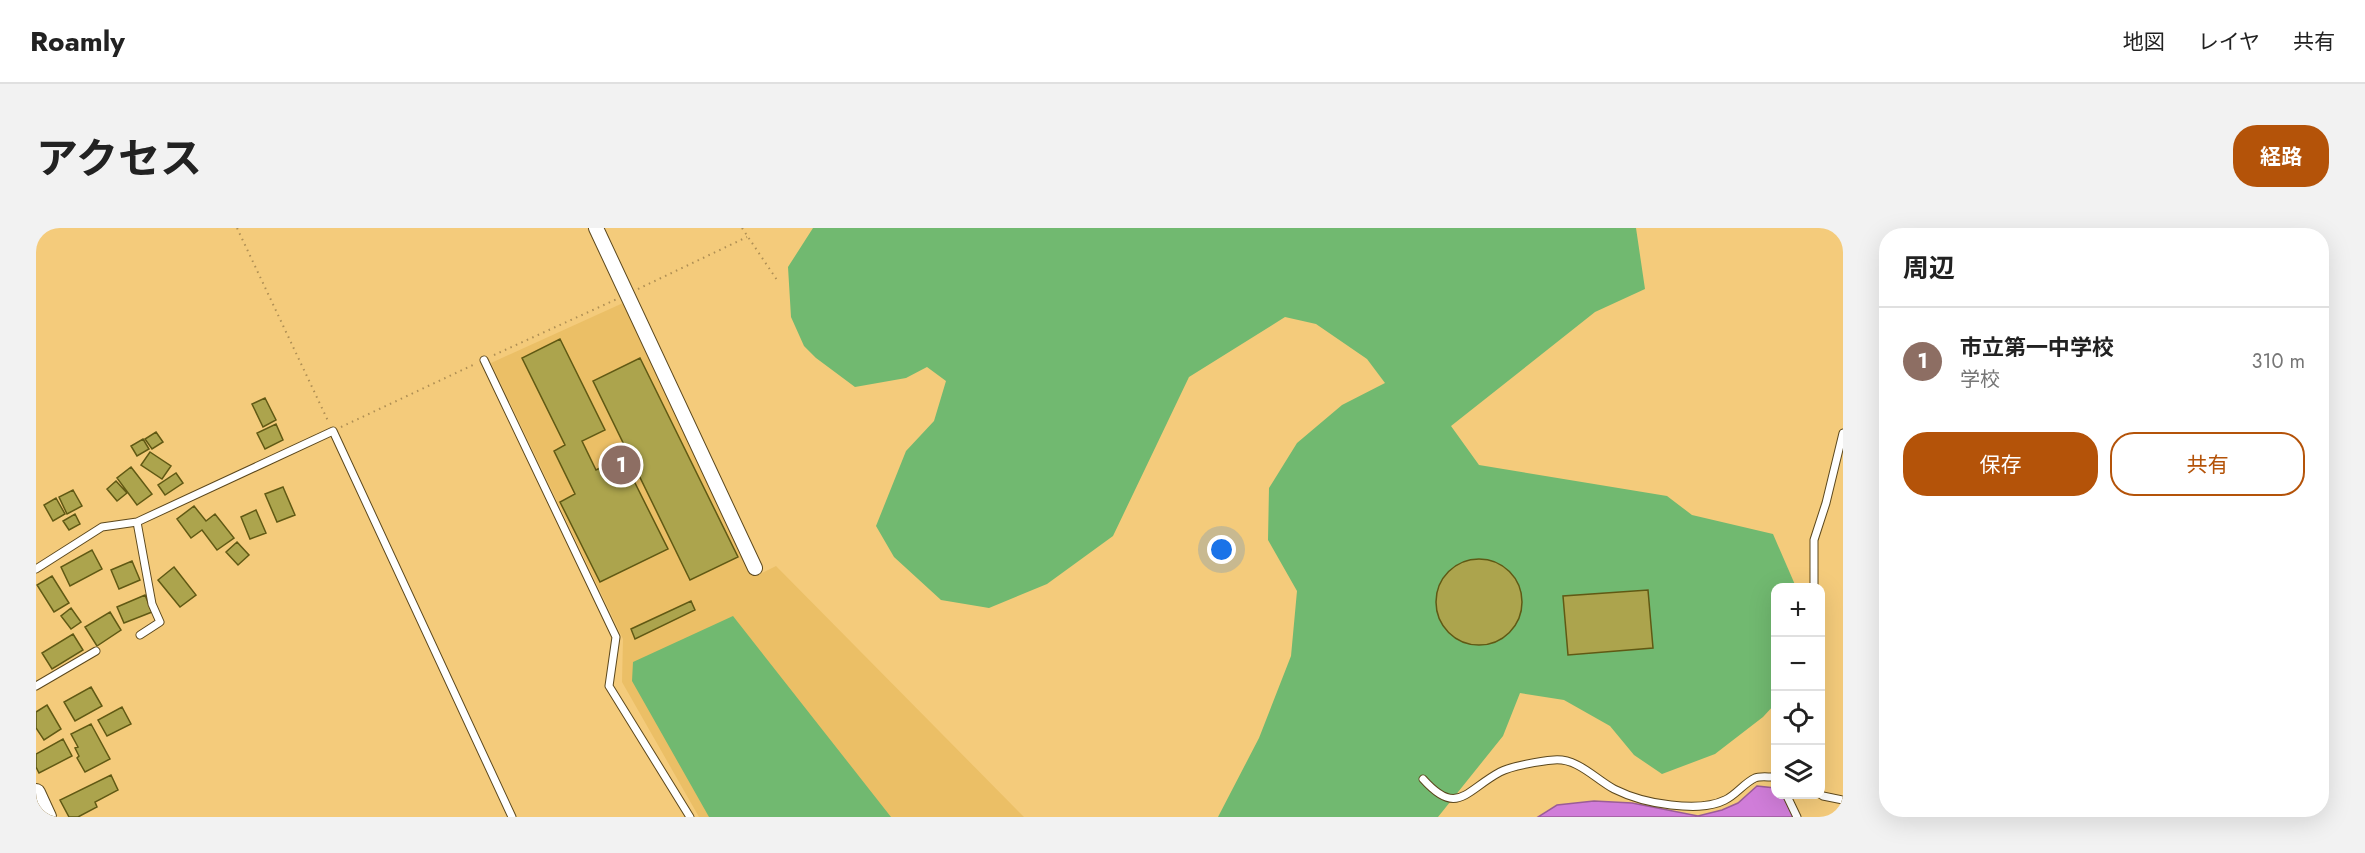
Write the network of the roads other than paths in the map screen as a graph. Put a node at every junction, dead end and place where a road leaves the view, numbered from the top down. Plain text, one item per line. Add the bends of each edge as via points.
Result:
1 (596, 228) edge
2 (484, 360) dead end
3 (1843, 433) edge
4 (137, 522) junction
5 (755, 568) dead end
6 (36, 569) edge
7 (1814, 583) edge
8 (140, 635) dead end
9 (96, 651) dead end
10 (36, 686) edge
11 (1771, 777) edge
12 (1423, 779) dead end
13 (36, 793) edge
14 (1825, 796) edge
15 (1788, 799) edge
16 (1435, 800) dead end
17 (1843, 800) edge
18 (1461, 806) dead end
19 (47, 817) edge
20 (512, 817) edge
21 (690, 817) edge
22 (1797, 817) edge

1 - 5 street
2 - 21 lane via 616,637 609,686
3 - 7 lane via 1814,540
4 - 6 lane via 102,527
4 - 8 lane via 152,604 160,622
4 - 20 lane via 333,431
9 - 10 lane
11 - 18 lane via 1755,778 1714,804 1675,805 1649,802 1614,789 1577,764 1556,759 1501,772
12 - 16 lane
13 - 19 main road
14 - 17 lane
15 - 22 lane

